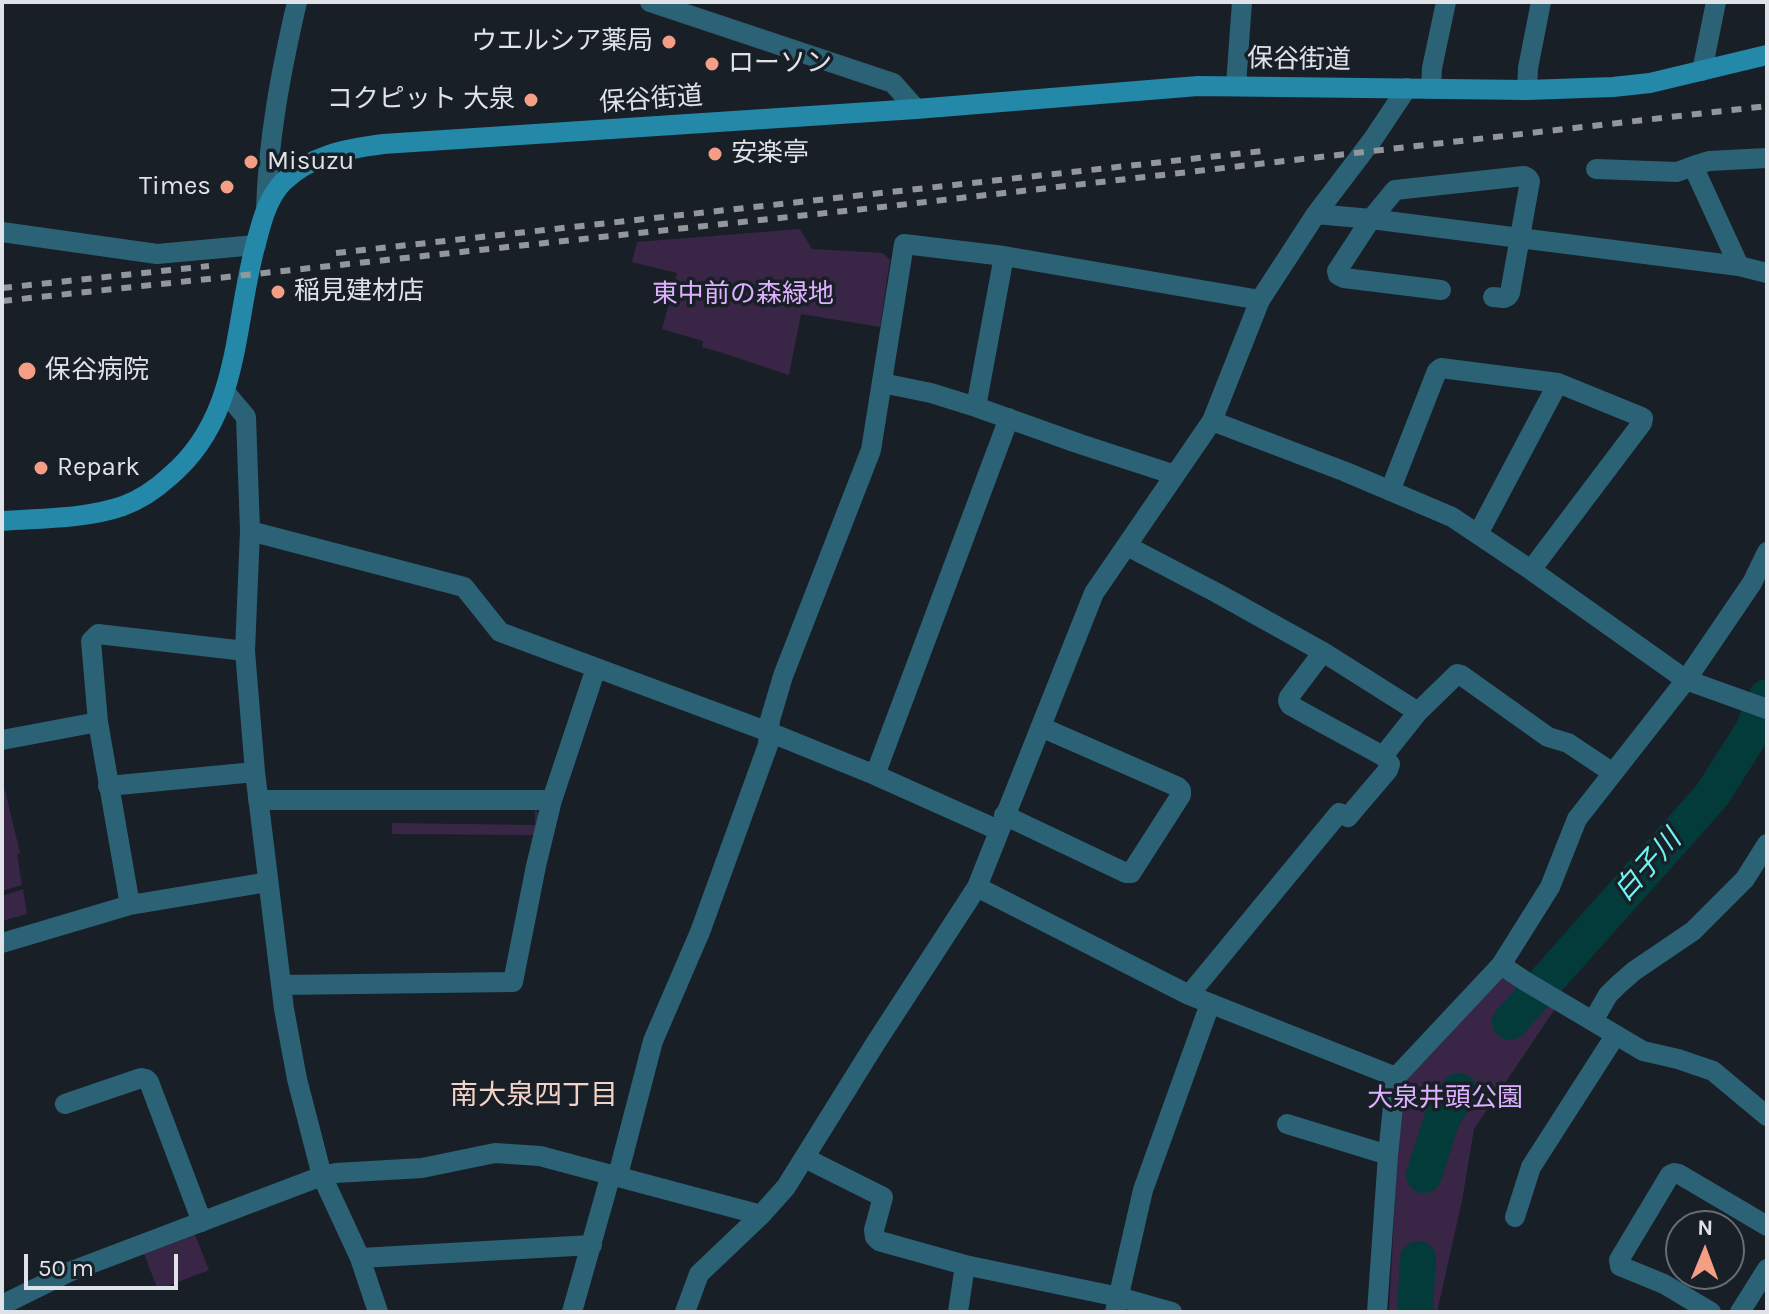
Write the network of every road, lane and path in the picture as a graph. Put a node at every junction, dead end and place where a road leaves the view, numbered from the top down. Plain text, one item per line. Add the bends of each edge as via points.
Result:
1 (297, 2) edge
2 (650, 2) edge
3 (1242, 2) edge
4 (1446, 2) edge
5 (1541, 2) edge
6 (1716, 2) edge
7 (1767, 55) edge
8 (1702, 71) junction
9 (1236, 85) junction
10 (1407, 88) junction
11 (1431, 88) junction
12 (1527, 90) junction
13 (916, 109) junction
14 (1767, 158) edge
15 (1693, 166) junction
16 (1596, 169) dead end
17 (266, 210) junction
18 (1316, 214) junction
19 (1371, 219) junction
20 (2, 232) edge
21 (1520, 239) junction
22 (256, 245) junction
23 (1004, 256) junction
24 (1739, 266) junction
25 (1767, 273) edge
26 (1441, 290) dead end
27 (1493, 297) dead end
28 (1260, 300) junction
29 (882, 383) junction
30 (1558, 383) junction
31 (225, 392) junction
32 (976, 407) junction
33 (1009, 418) junction
34 (1212, 421) junction
35 (1175, 475) junction
36 (1390, 491) junction
37 (2, 521) edge
38 (250, 531) junction
39 (1478, 534) junction
40 (1127, 546) junction
41 (1767, 552) edge
42 (1531, 570) junction
43 (245, 651) junction
44 (1323, 652) junction
45 (596, 668) junction
46 (1686, 680) junction
47 (1767, 709) edge
48 (1418, 712) junction
49 (98, 722) junction
50 (1041, 727) junction
51 (769, 732) junction
52 (2, 740) edge
53 (1383, 756) junction
54 (255, 772) junction
55 (1613, 773) junction
56 (875, 775) junction
57 (108, 786) junction
58 (258, 800) junction
59 (552, 800) junction
60 (1001, 823) junction
61 (1767, 844) edge
62 (268, 882) junction
63 (977, 887) junction
64 (130, 905) junction
65 (2, 943) edge
66 (1501, 965) junction
67 (281, 985) junction
68 (1189, 995) junction
69 (1210, 1004) junction
70 (1593, 1021) junction
71 (1615, 1036) junction
72 (1396, 1077) junction
73 (65, 1104) dead end
74 (1767, 1116) edge
75 (1287, 1124) dead end
76 (1388, 1155) junction
77 (805, 1158) junction
78 (614, 1174) junction
79 (322, 1176) junction
80 (761, 1215) junction
81 (1515, 1217) dead end
82 (202, 1222) junction
83 (1767, 1226) edge
84 (592, 1245) junction
85 (360, 1258) junction
86 (965, 1265) junction
87 (1767, 1269) edge
88 (1117, 1304) edge
89 (2, 1305) edge
90 (378, 1312) edge
91 (572, 1312) edge
92 (685, 1312) edge
93 (958, 1312) edge
94 (1172, 1312) edge
95 (1377, 1312) edge
96 (1711, 1312) edge
97 (1740, 1312) edge

1 - 17 street via 275,110
2 - 13 street via 893,83
3 - 9 street
4 - 11 street
5 - 12 street
6 - 8 street
7 - 8 main road, 保谷街道
8 - 12 main road, 保谷街道 via 1650,83
9 - 10 main road, 保谷街道
9 - 13 main road, 保谷街道
10 - 11 main road, 保谷街道
10 - 18 street
11 - 12 main road, 保谷街道
13 - 17 main road, 保谷街道 via 354,148 304,165 281,184
14 - 15 street
15 - 16 street via 1677,172
15 - 24 street
17 - 22 main road, 保谷街道
18 - 19 street
18 - 28 street
19 - 21 street
19 - 21 street via 1400,188 1524,176 1530,181
19 - 26 street via 1338,275
20 - 22 street via 157,254
21 - 24 street
21 - 27 street via 1508,296
22 - 31 main road, 保谷街道
23 - 28 street
23 - 29 street via 904,244
23 - 32 street
24 - 25 street
28 - 34 street
29 - 32 street
29 - 51 street via 871,450 783,676
30 - 36 street via 1441,368
30 - 39 street
30 - 42 street via 1643,418
31 - 37 main road, 保谷街道 via 196,451 147,493 104,512
31 - 38 street via 246,417
32 - 33 street
33 - 35 street
33 - 56 street
34 - 35 street
34 - 36 street
35 - 40 street
36 - 39 street
38 - 43 street
38 - 45 street via 464,587 500,632
39 - 42 street
40 - 44 street
40 - 50 street via 1094,593
41 - 46 street
42 - 46 street
43 - 49 street via 98,634 91,641
43 - 54 street
44 - 48 street
44 - 53 street via 1289,697 1290,705
45 - 51 street
45 - 59 street
46 - 47 street
46 - 55 street
48 - 53 street
48 - 55 street via 1453,676 1461,675 1548,737 1568,743
49 - 52 street
49 - 57 street
50 - 60 street
50 - 60 street via 1178,787 1181,795 1131,873
51 - 56 street
51 - 78 street via 700,932 653,1041
53 - 68 street via 1388,770 1348,817 1339,813
54 - 57 street
54 - 58 street
55 - 66 street via 1577,819 1550,887
56 - 60 street
57 - 64 street
58 - 59 street
58 - 62 street
59 - 67 street via 513,982
60 - 63 street
61 - 70 street via 1745,879 1693,931 1618,985
62 - 64 street
62 - 67 street
63 - 68 street
63 - 77 street
64 - 65 street
66 - 70 street
66 - 72 street
67 - 79 street via 297,1079
68 - 69 street
69 - 72 street
69 - 88 street via 1143,1190
70 - 71 street
71 - 74 street via 1649,1053 1713,1071
71 - 81 street via 1531,1167
72 - 76 street
73 - 82 street via 146,1079
75 - 76 street
76 - 95 street
77 - 80 street
77 - 86 street via 883,1197 874,1230 879,1241
78 - 79 street via 540,1156 495,1153 422,1168
78 - 80 street
78 - 84 street
79 - 82 street
79 - 85 street
80 - 92 street via 699,1274
82 - 89 street via 69,1272
83 - 96 street via 1679,1174 1670,1175 1618,1264
84 - 85 street
84 - 91 street
85 - 90 street
86 - 88 street
86 - 93 street
87 - 97 street
88 - 94 street

